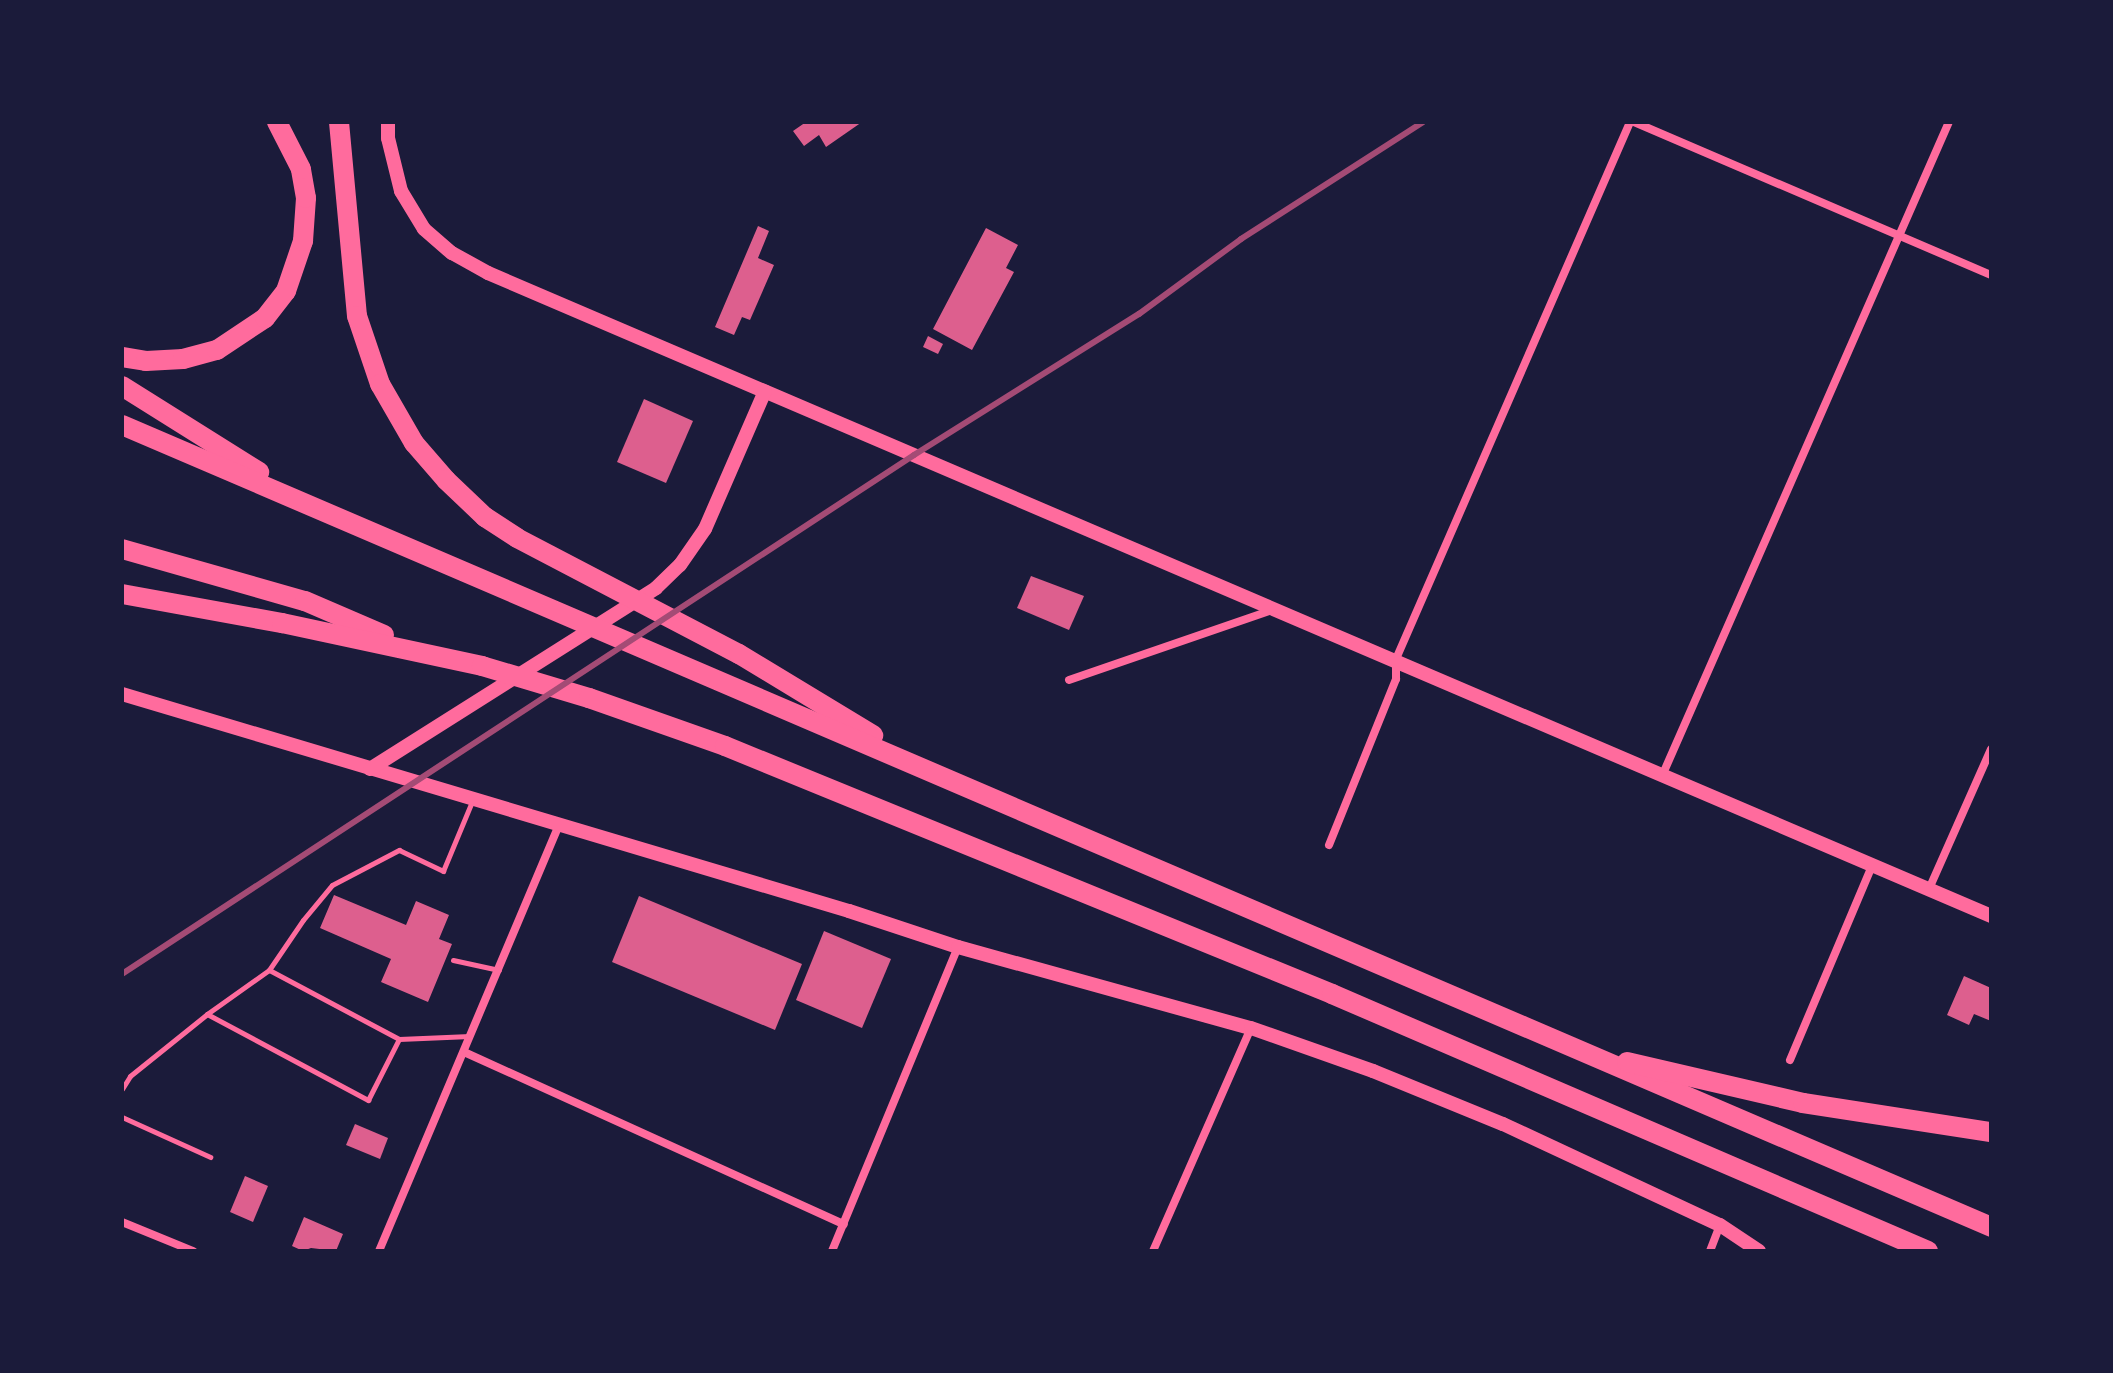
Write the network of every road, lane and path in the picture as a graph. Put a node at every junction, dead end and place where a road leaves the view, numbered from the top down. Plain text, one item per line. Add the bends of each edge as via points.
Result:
1 (277, 122) edge
2 (339, 122) edge
3 (388, 122) edge
4 (1632, 122) edge
5 (1949, 122) edge
6 (1899, 235) junction
7 (1991, 275) edge
8 (122, 357) edge
9 (122, 386) edge
10 (765, 391) junction
11 (122, 425) edge
12 (310, 504) junction
13 (122, 549) edge
14 (122, 594) edge
15 (1272, 610) junction
16 (426, 653) junction
17 (1396, 659) junction
18 (1069, 680) dead end
19 (122, 694) edge
20 (1991, 749) edge
21 (370, 769) junction
22 (935, 773) junction
23 (1662, 776) junction
24 (473, 798) junction
25 (559, 825) junction
26 (1329, 845) dead end
27 (1872, 866) junction
28 (1929, 889) junction
29 (1991, 916) edge
30 (958, 947) junction
31 (453, 960) dead end
32 (269, 970) junction
33 (500, 970) junction
34 (207, 1014) junction
35 (1251, 1028) junction
36 (471, 1036) junction
37 (399, 1039) junction
38 (464, 1052) junction
39 (1580, 1052) junction
40 (1790, 1060) dead end
41 (122, 1089) edge
42 (122, 1117) edge
43 (1991, 1132) edge
44 (210, 1157) dead end
45 (122, 1222) edge
46 (844, 1224) junction
47 (1720, 1225) junction
48 (1989, 1226) edge
49 (193, 1251) edge
50 (379, 1251) edge
51 (832, 1251) edge
52 (1153, 1251) edge
53 (1710, 1251) edge
54 (1759, 1251) edge
55 (1928, 1251) edge

1 - 8 highway via 301,169 306,198 303,241 286,291 265,318 217,350 183,359
2 - 22 highway via 357,316 380,384 414,443 446,480 485,517 558,561 739,654
3 - 10 street via 401,191 424,229 452,253
4 - 6 street
4 - 17 street
5 - 6 street
6 - 7 street
6 - 23 street
9 - 12 highway
10 - 15 street
10 - 21 street via 705,529 656,588
11 - 12 highway
12 - 22 highway
13 - 16 highway via 305,601
14 - 16 highway
15 - 17 street
15 - 18 street
16 - 55 highway via 613,706 781,769 1302,981
17 - 23 street
17 - 26 street via 1396,679
19 - 21 street
20 - 28 street
21 - 24 street
22 - 39 highway
23 - 27 street
24 - 25 street
24 - 32 lane via 443,871 399,850 332,885
25 - 30 street
25 - 33 street
27 - 28 street
27 - 40 street
28 - 29 street
30 - 35 street
30 - 46 street
31 - 33 lane
32 - 34 lane
32 - 37 lane
33 - 36 street
34 - 37 lane via 368,1100
34 - 41 lane via 130,1076
35 - 47 street via 1503,1124
35 - 52 street
36 - 37 lane
36 - 38 street
38 - 46 street
38 - 50 street
39 - 43 highway via 1803,1103
39 - 48 highway
42 - 44 lane
45 - 49 street
46 - 51 street
47 - 53 street
47 - 54 street

